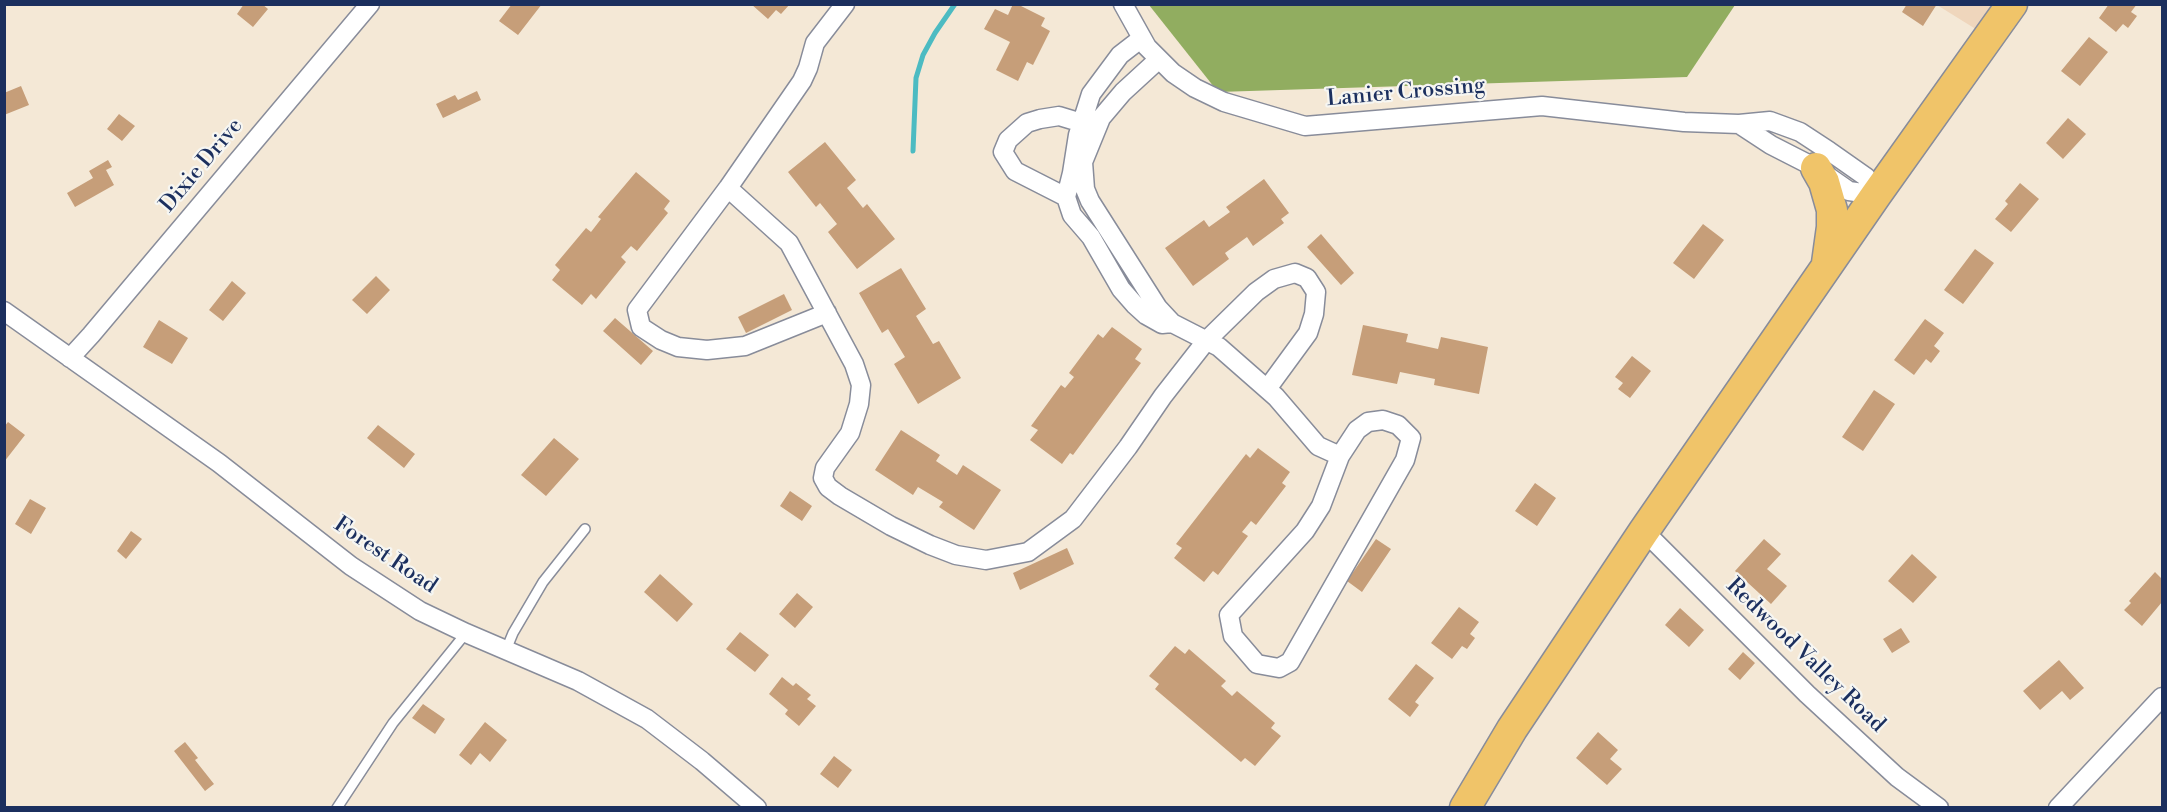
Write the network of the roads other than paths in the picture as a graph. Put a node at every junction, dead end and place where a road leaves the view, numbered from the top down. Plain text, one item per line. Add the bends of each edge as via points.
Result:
1 (370, 4) edge
2 (845, 4) edge
3 (1123, 4) edge
4 (2012, 4) edge
5 (1142, 38) junction
6 (1159, 59) junction
7 (1082, 123) junction
8 (1739, 124) junction
9 (1816, 168) junction
10 (728, 188) junction
11 (1876, 195) junction
12 (1066, 197) junction
13 (1826, 269) junction
14 (4, 311) edge
15 (827, 313) junction
16 (1172, 323) junction
17 (1206, 341) junction
18 (70, 358) junction
19 (1267, 389) junction
20 (1340, 456) junction
21 (585, 529) dead end
22 (1644, 531) junction
23 (466, 633) junction
24 (506, 650) junction
25 (2163, 697) edge
26 (337, 807) edge
27 (757, 807) edge
28 (1465, 807) edge
29 (1939, 807) edge
30 (2058, 807) edge

1 - 18 street, Dixie Drive
2 - 10 street via 815,43 802,81
3 - 5 street, Lanier Crossing
4 - 11 highway
5 - 6 street, Lanier Crossing
5 - 7 street via 1106,72 1091,94
6 - 8 street, Lanier Crossing via 1195,88 1224,102 1305,126 1542,106 1684,122
6 - 16 street via 1101,118 1083,162 1084,189 1158,308
7 - 12 street
7 - 12 street via 1059,116 1027,123 1008,140 1003,153 1015,171
8 - 9 street
8 - 11 street, Lanier Crossing via 1770,122 1800,132 1866,177
9 - 11 street via 1850,191
9 - 13 highway via 1832,210
10 - 15 street via 789,243
10 - 15 street via 637,310 641,327 678,347 707,350 745,346
11 - 13 highway
12 - 16 street via 1072,215 1091,237 1121,289 1146,315 1162,324
13 - 22 highway
14 - 18 street, Forest Road
15 - 17 street via 861,385 850,433 825,468 823,478 828,487 867,513 930,545 986,560 1028,552 1073,519
16 - 17 street
17 - 19 street via 1219,347
17 - 19 street via 1274,279 1295,273 1307,278 1316,292 1308,333
18 - 23 street, Forest Road via 219,463 351,566 420,610
19 - 20 street via 1318,446
20 - 20 street via 1357,430 1368,422 1383,420 1398,425 1411,438 1405,460 1290,662 1279,668 1257,664 1233,636 1229,615 1305,531 1321,506
21 - 24 lane via 538,591
22 - 28 highway via 1512,729
22 - 29 street, Redwood Valley Road via 1840,724 1897,777
23 - 24 street, Forest Road
23 - 26 lane via 393,723
24 - 27 street, Forest Road via 578,681 647,719
25 - 30 street

